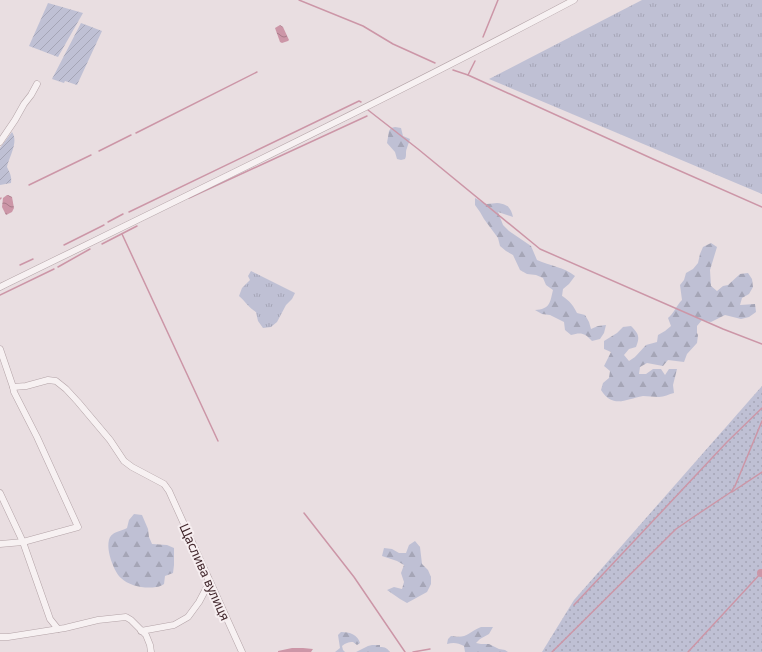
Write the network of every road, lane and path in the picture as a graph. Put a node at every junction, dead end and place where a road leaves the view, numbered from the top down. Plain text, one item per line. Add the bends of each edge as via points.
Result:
1 (574, 0) edge
2 (37, 84) dead end
3 (0, 142) edge
4 (0, 287) edge
5 (0, 349) edge
6 (14, 387) junction
7 (0, 493) edge
8 (23, 542) junction
9 (0, 544) edge
10 (208, 578) junction
11 (58, 629) junction
12 (141, 631) junction
13 (0, 637) edge
14 (151, 652) edge
15 (242, 652) edge

1 - 4 street
2 - 3 street
5 - 6 street
6 - 8 street via 14,392 78,527
6 - 10 street, Щаслива вулиця via 48,380 56,381 78,402 124,461 132,468 164,484
7 - 8 street
8 - 9 street
8 - 11 street via 50,619
10 - 12 street via 208,585 188,617 174,625
10 - 15 street, Щаслива вулиця
11 - 12 street via 126,617
11 - 13 street
12 - 14 street via 146,635

